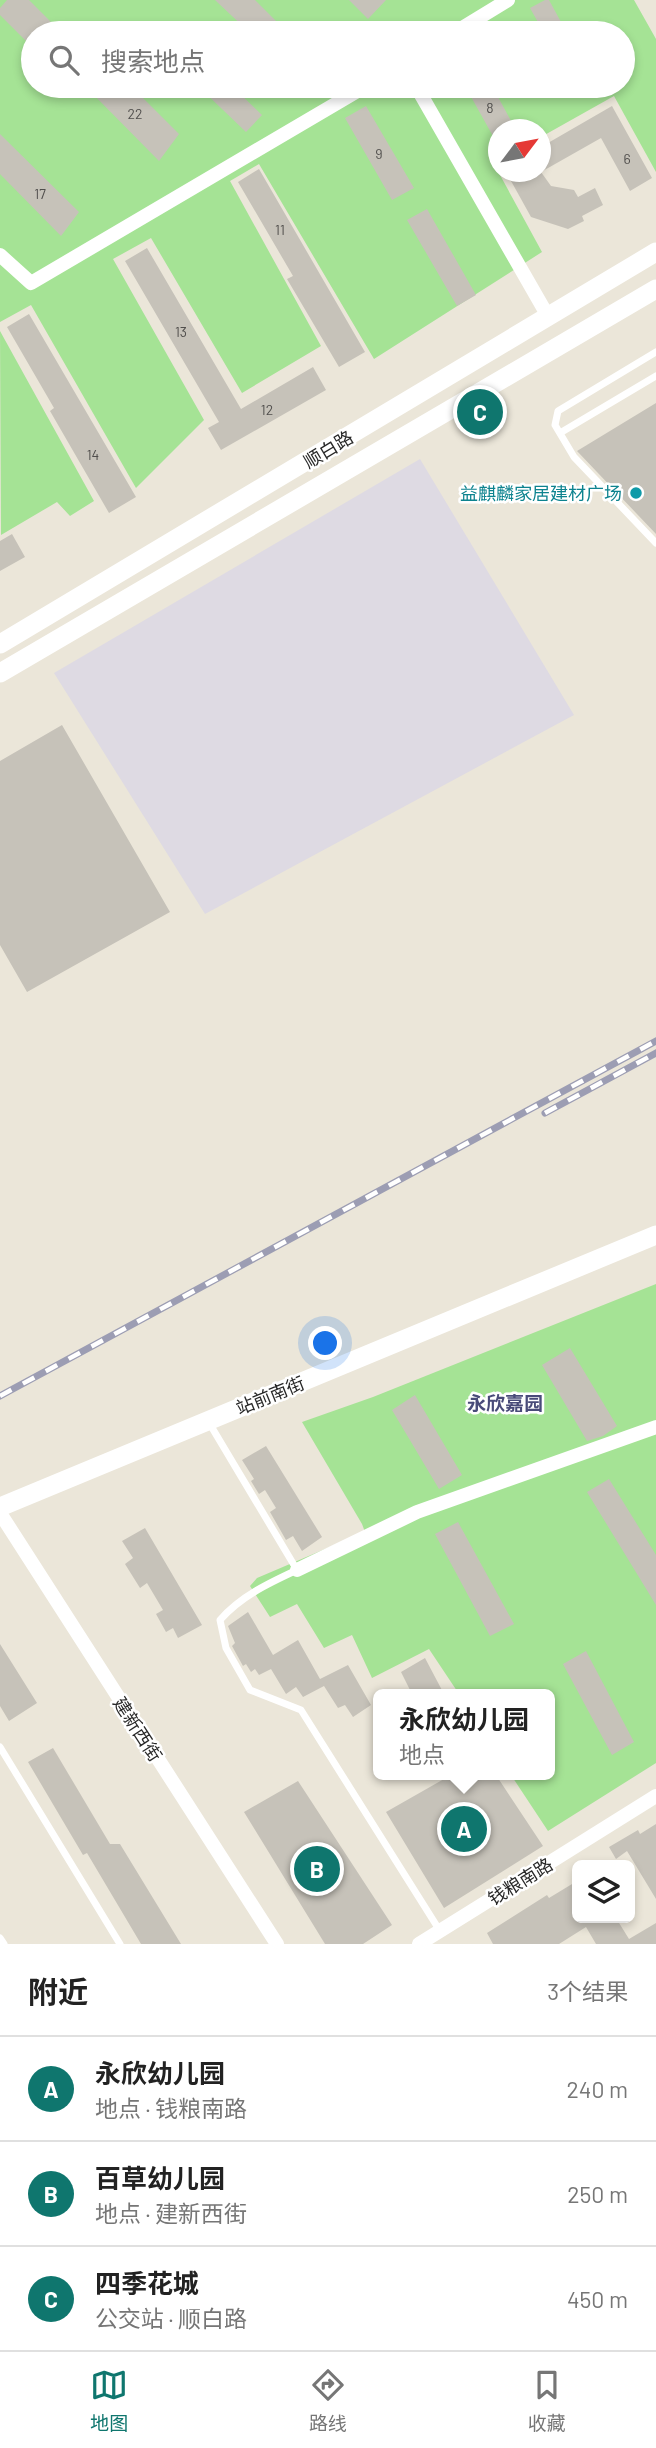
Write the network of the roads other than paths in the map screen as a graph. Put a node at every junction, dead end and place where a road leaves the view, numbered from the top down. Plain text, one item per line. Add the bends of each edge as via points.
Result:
1 (508, 0) edge
2 (474, 21) edge
3 (346, 98) edge
4 (423, 98) edge
5 (656, 252) edge
6 (0, 255) edge
7 (656, 289) edge
8 (549, 317) junction
9 (656, 352) edge
10 (656, 376) edge
11 (560, 433) junction
12 (656, 543) edge
13 (0, 645) edge
14 (6, 669) edge
15 (656, 1235) edge
16 (207, 1421) junction
17 (656, 1427) edge
18 (0, 1507) edge
19 (0, 1513) edge
20 (297, 1570) junction
21 (1, 1753) edge
22 (656, 1796) edge
23 (440, 1931) junction
24 (0, 1938) edge
25 (4, 1944) edge
26 (120, 1944) edge
27 (277, 1944) edge
28 (419, 1944) edge

1 - 2 street
3 - 6 street via 31,283
4 - 8 street
5 - 8 main road, 顺白路
7 - 14 main road, 顺白路
8 - 13 main road, 顺白路
9 - 11 lane via 558,411 555,425
10 - 11 lane
11 - 12 lane via 574,457
13 - 14 main road
15 - 16 main road, 站前南街
16 - 18 main road, 站前南街
16 - 20 lane
17 - 20 street via 417,1512
19 - 27 street, 建新西街
20 - 23 lane via 251,1593 228,1611 220,1620 226,1648 250,1690 301,1710
21 - 26 lane
22 - 23 street, 钱粮南路
23 - 28 street, 钱粮南路
24 - 25 lane

